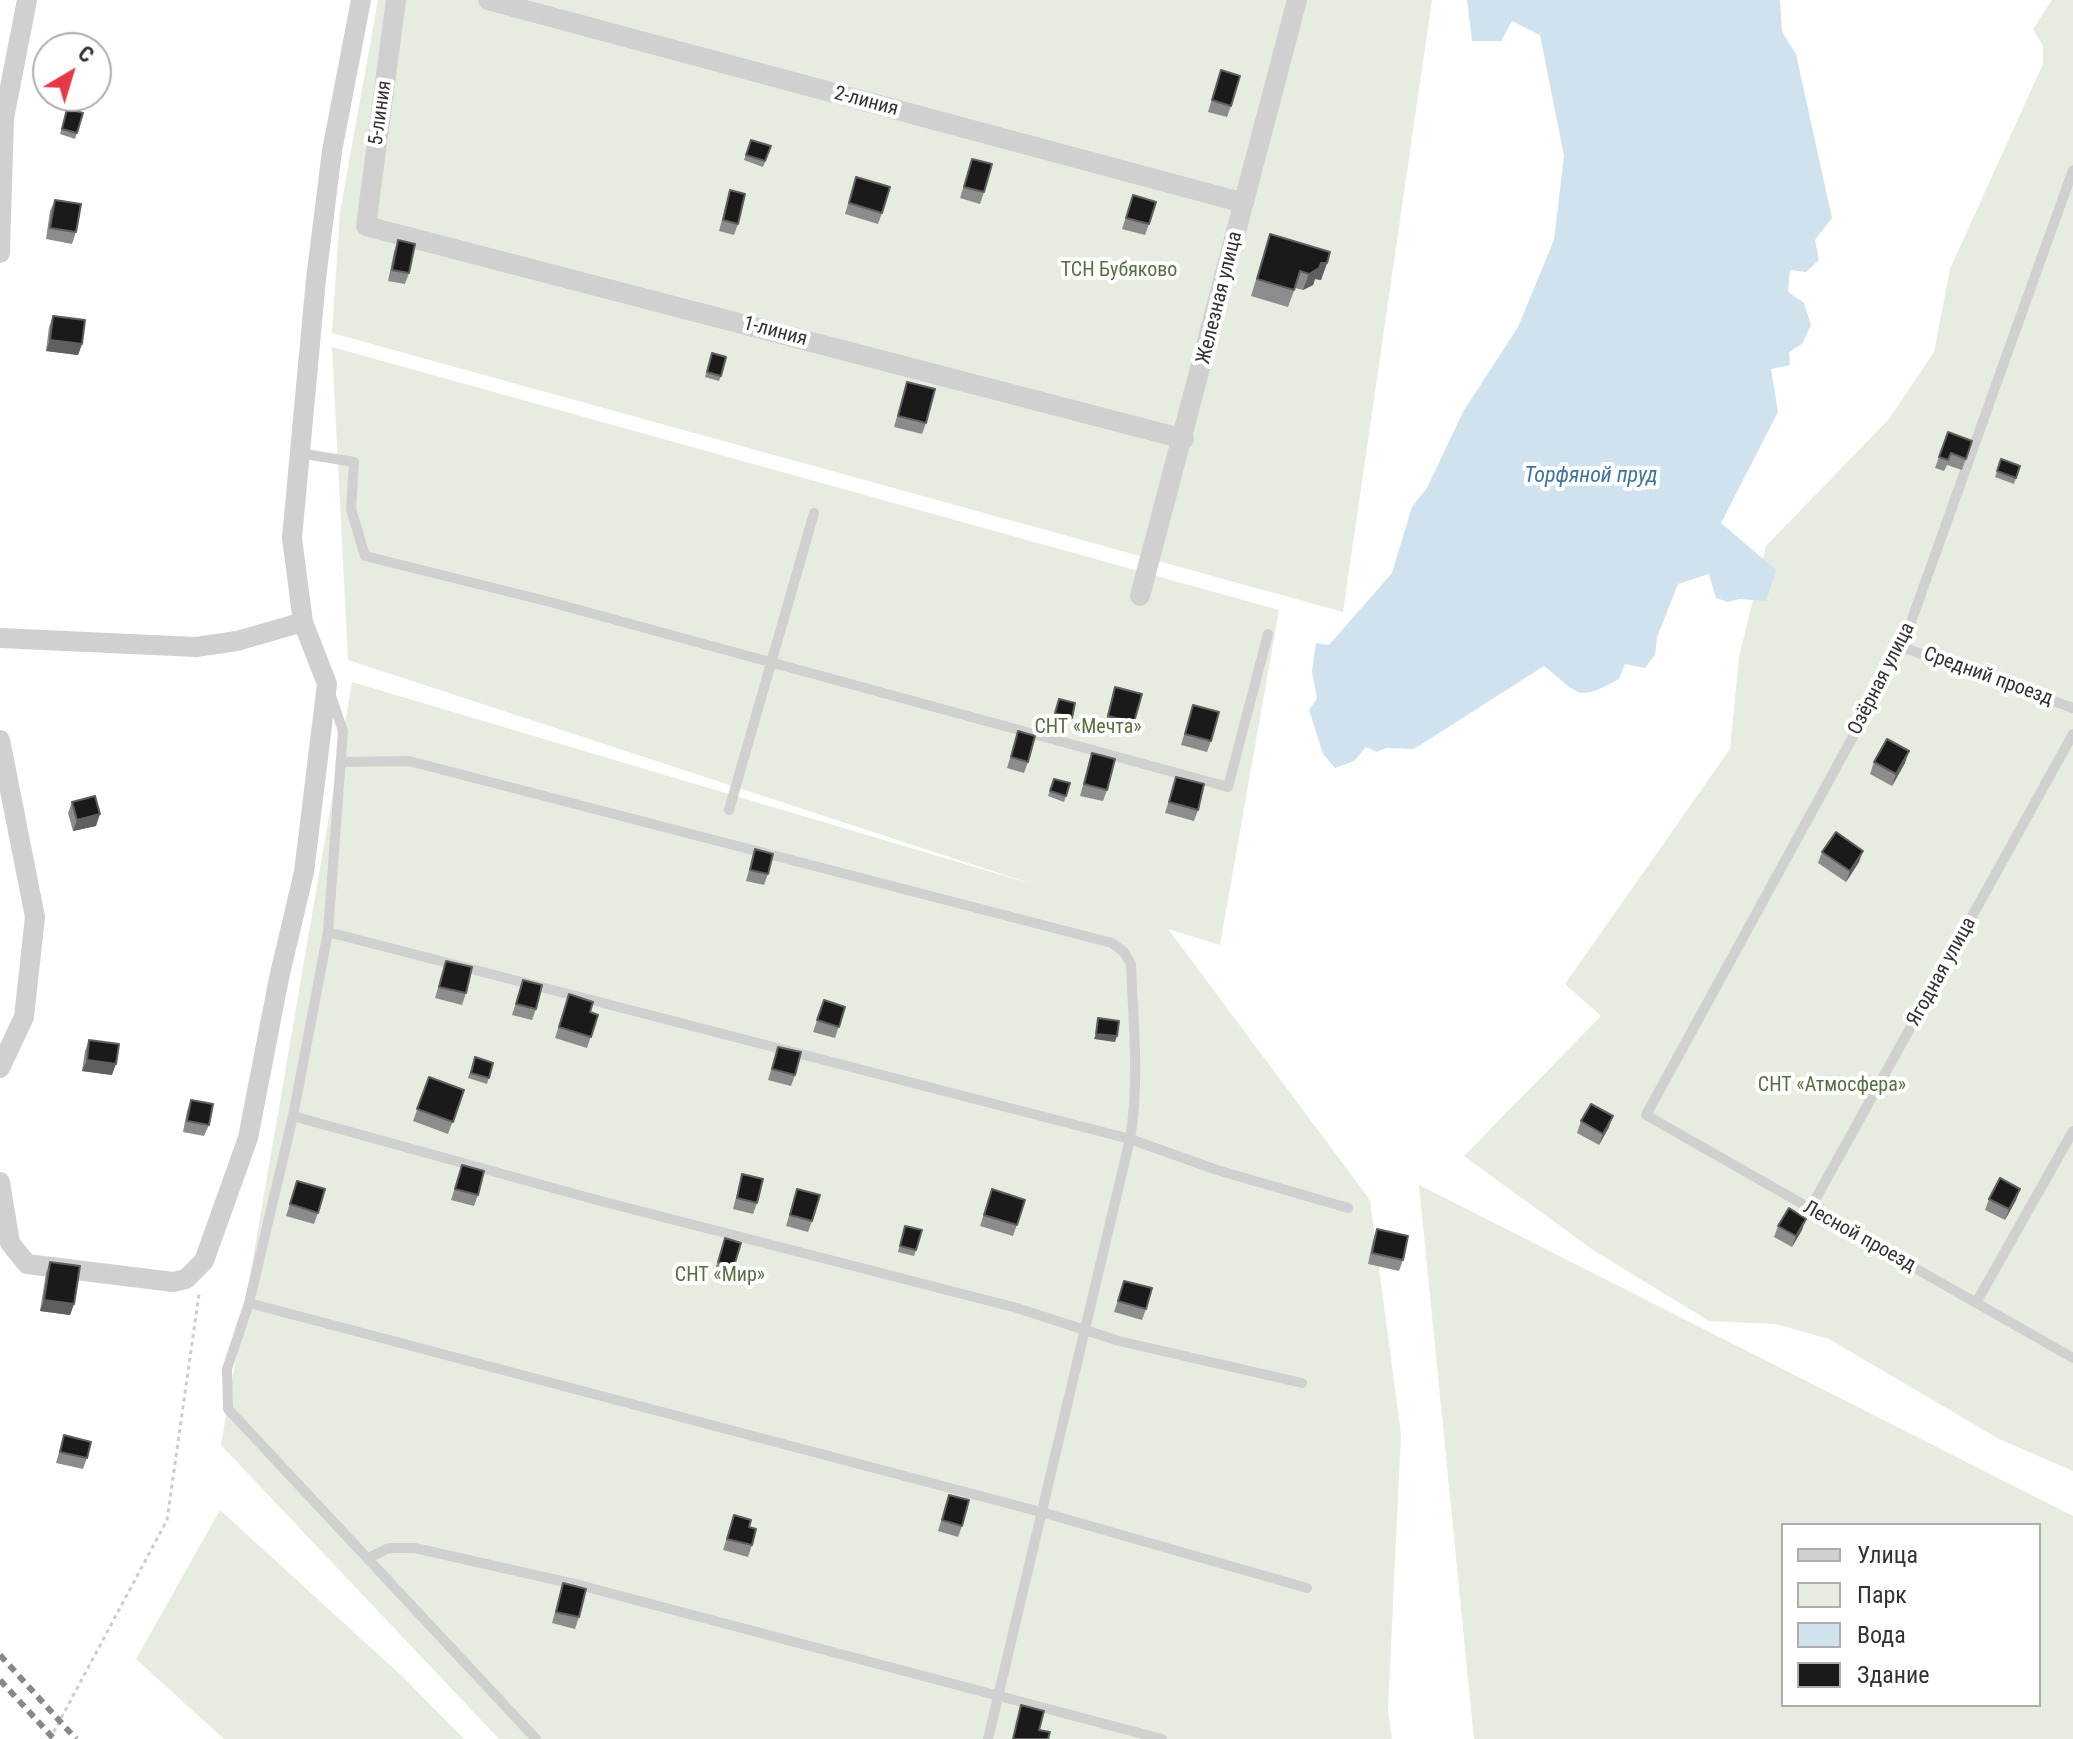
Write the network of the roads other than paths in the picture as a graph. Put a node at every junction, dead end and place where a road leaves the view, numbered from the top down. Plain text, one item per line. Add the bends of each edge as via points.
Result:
1 (27, 0) edge
2 (361, 0) edge
3 (396, 0) edge
4 (488, 0) edge
5 (1297, 0) edge
6 (2073, 170) edge
7 (1244, 203) junction
8 (366, 226) joint
9 (0, 253) edge
10 (1184, 439) junction
11 (299, 453) junction
12 (814, 513) dead end
13 (1140, 596) dead end
14 (303, 622) junction
15 (1268, 634) dead end
16 (0, 638) edge
17 (1902, 647) junction
18 (771, 664) junction
19 (327, 684) junction
20 (2073, 708) edge
21 (2073, 734) edge
22 (0, 740) edge
23 (341, 762) junction
24 (729, 810) dead end
25 (328, 932) junction
26 (0, 1068) edge
27 (1646, 1115) joint
28 (293, 1116) junction
29 (2073, 1131) edge
30 (1130, 1139) junction
31 (0, 1182) edge
32 (1348, 1208) dead end
33 (1810, 1209) junction
34 (249, 1303) junction
35 (1976, 1303) junction
36 (1085, 1329) junction
37 (2073, 1358) edge
38 (1302, 1383) dead end
39 (1041, 1512) junction
40 (368, 1558) junction
41 (1307, 1588) dead end
42 (998, 1698) junction
43 (536, 1739) edge
44 (988, 1739) edge
45 (1162, 1739) edge

1 - 9 street via 4,118
2 - 11 street via 332,151
3 - 8 street, 5-линия
4 - 7 street, 2-линия
5 - 7 street, Железная улица
6 - 17 lane, Озёрная улица
7 - 10 street, Железная улица
8 - 10 street, 1-линия
10 - 13 street, Железная улица
11 - 14 street via 292,538
11 - 18 lane via 354,462 351,509 365,556
12 - 18 lane
14 - 16 street via 196,647
14 - 19 street
15 - 18 lane via 1228,787
17 - 20 lane, Средний проезд
17 - 27 lane, Озёрная улица
18 - 24 lane
19 - 23 lane via 343,731
19 - 31 street via 294,929 279,978 248,1138 204,1261 186,1279 173,1282 27,1264 10,1243
21 - 33 lane, Ягодная улица
22 - 26 street via 35,917 24,1017
23 - 25 lane
23 - 30 lane via 409,761 1112,943 1131,964 1136,1107
25 - 28 lane
25 - 30 lane
27 - 33 lane, Лесной проезд
28 - 34 lane
28 - 36 lane
29 - 35 lane
30 - 32 lane
30 - 36 lane
33 - 35 lane, Лесной проезд
34 - 39 lane
34 - 40 lane via 227,1369 228,1409
35 - 37 lane, Лесной проезд
36 - 38 lane
36 - 39 lane
39 - 41 lane
39 - 42 lane
40 - 42 lane via 389,1548 415,1548 579,1585
40 - 43 lane
42 - 44 lane
42 - 45 lane

